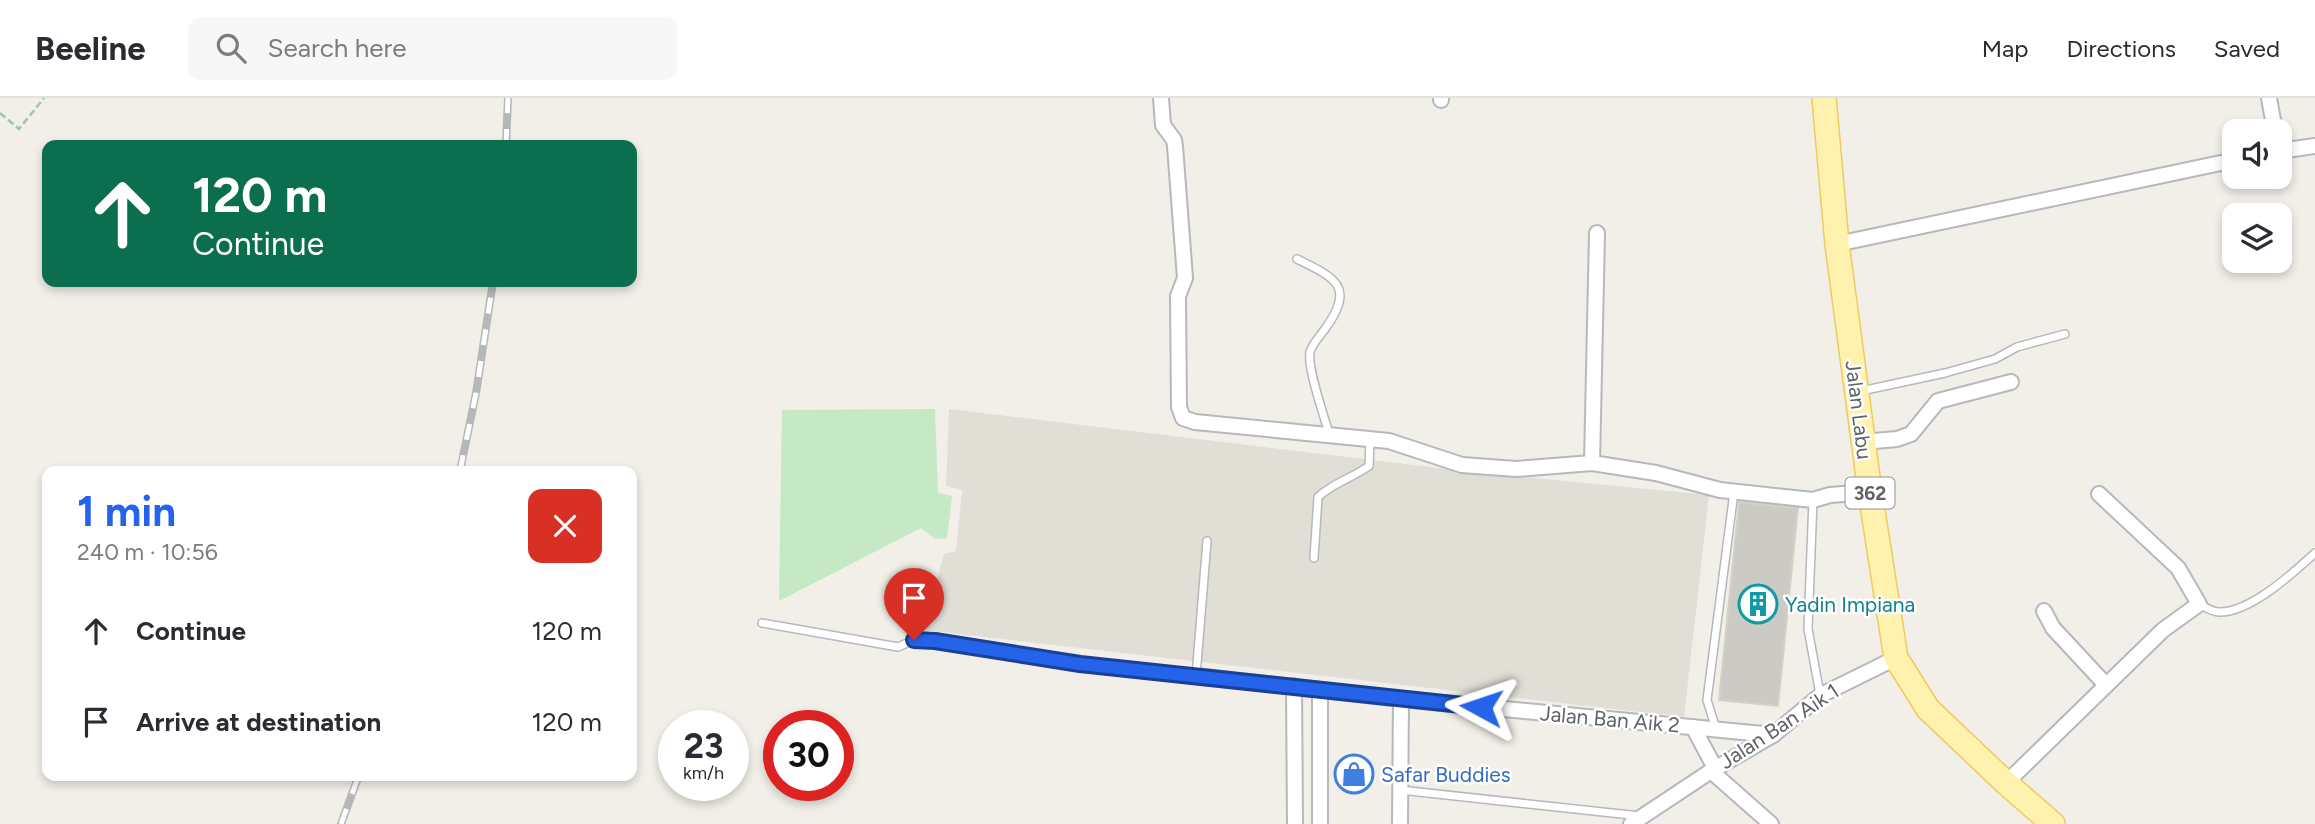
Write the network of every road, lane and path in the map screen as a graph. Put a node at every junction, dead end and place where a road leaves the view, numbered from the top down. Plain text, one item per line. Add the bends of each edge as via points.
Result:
1 (44, 98) edge
2 (1161, 98) edge
3 (1824, 98) edge
4 (2269, 98) edge
5 (0, 113) edge
6 (2272, 119) edge
7 (2315, 146) edge
8 (2292, 149) edge
9 (2222, 163) edge
10 (1597, 233) dead end
11 (1837, 244) junction
12 (1297, 259) dead end
13 (2065, 334) dead end
14 (2011, 382) dead end
15 (1857, 392) junction
16 (1330, 437) junction
17 (1370, 440) junction
18 (1863, 442) junction
19 (1592, 463) junction
20 (1734, 492) junction
21 (1870, 492) junction
22 (2099, 494) dead end
23 (1813, 500) junction
24 (1207, 541) dead end
25 (2315, 553) edge
26 (1314, 558) dead end
27 (2199, 604) junction
28 (2044, 611) dead end
29 (762, 623) dead end
30 (1896, 658) junction
31 (1196, 676) junction
32 (2106, 685) junction
33 (1294, 686) junction
34 (1320, 691) junction
35 (1821, 695) junction
36 (1401, 699) junction
37 (1693, 727) junction
38 (1716, 729) junction
39 (1773, 735) junction
40 (1713, 770) junction
41 (2006, 783) junction
42 (1401, 790) junction
43 (1636, 820) edge
44 (1295, 824) edge
45 (1320, 824) edge
46 (1400, 824) edge
47 (1771, 824) edge
48 (2053, 824) edge

1 - 5 path via 19,129
2 - 16 street via 1163,125 1175,146 1185,278 1178,296 1179,407 1183,418
3 - 11 main road, Jalan Labu / 362
4 - 6 street
7 - 8 street
9 - 11 street
10 - 19 street
11 - 15 main road, Jalan Labu / 362
12 - 16 lane via 1330,275 1340,298 1335,315 1310,352
13 - 15 lane via 2017,347 1996,359
14 - 18 street via 1938,401 1911,434
15 - 18 main road, Jalan Labu / 362
16 - 17 street
17 - 19 street via 1389,441 1462,465 1516,469
17 - 26 lane via 1369,466 1329,486 1318,497
18 - 21 main road, Jalan Labu / 362
19 - 20 street
20 - 23 street
20 - 38 lane via 1707,700
21 - 23 street
21 - 30 main road, Jalan Labu / 362
22 - 27 street via 2178,568
23 - 35 lane via 1808,629
24 - 31 lane
25 - 27 lane via 2281,584 2233,611 2216,612
27 - 32 street via 2163,630
28 - 32 street via 2053,628
29 - 31 lane via 898,647 914,640 935,641 1080,664
30 - 35 street, Jalan Ban Aik 1
30 - 41 main road, Jalan Labu / 362 via 1928,709
31 - 33 street, Jalan Ban Aik 2
32 - 41 street
33 - 34 street, Jalan Ban Aik 2
33 - 44 street
34 - 36 street, Jalan Ban Aik 2
34 - 45 street
35 - 39 street, Jalan Ban Aik 1
36 - 37 street, Jalan Ban Aik 2
36 - 42 street
37 - 38 street, Jalan Ban Aik 2
37 - 40 street
38 - 39 street, Jalan Ban Aik 2
39 - 40 street, Jalan Ban Aik 1
40 - 43 street, Jalan Ban Aik 1
40 - 47 street
41 - 48 main road, Jalan Labu / 362
42 - 43 lane
42 - 46 street

